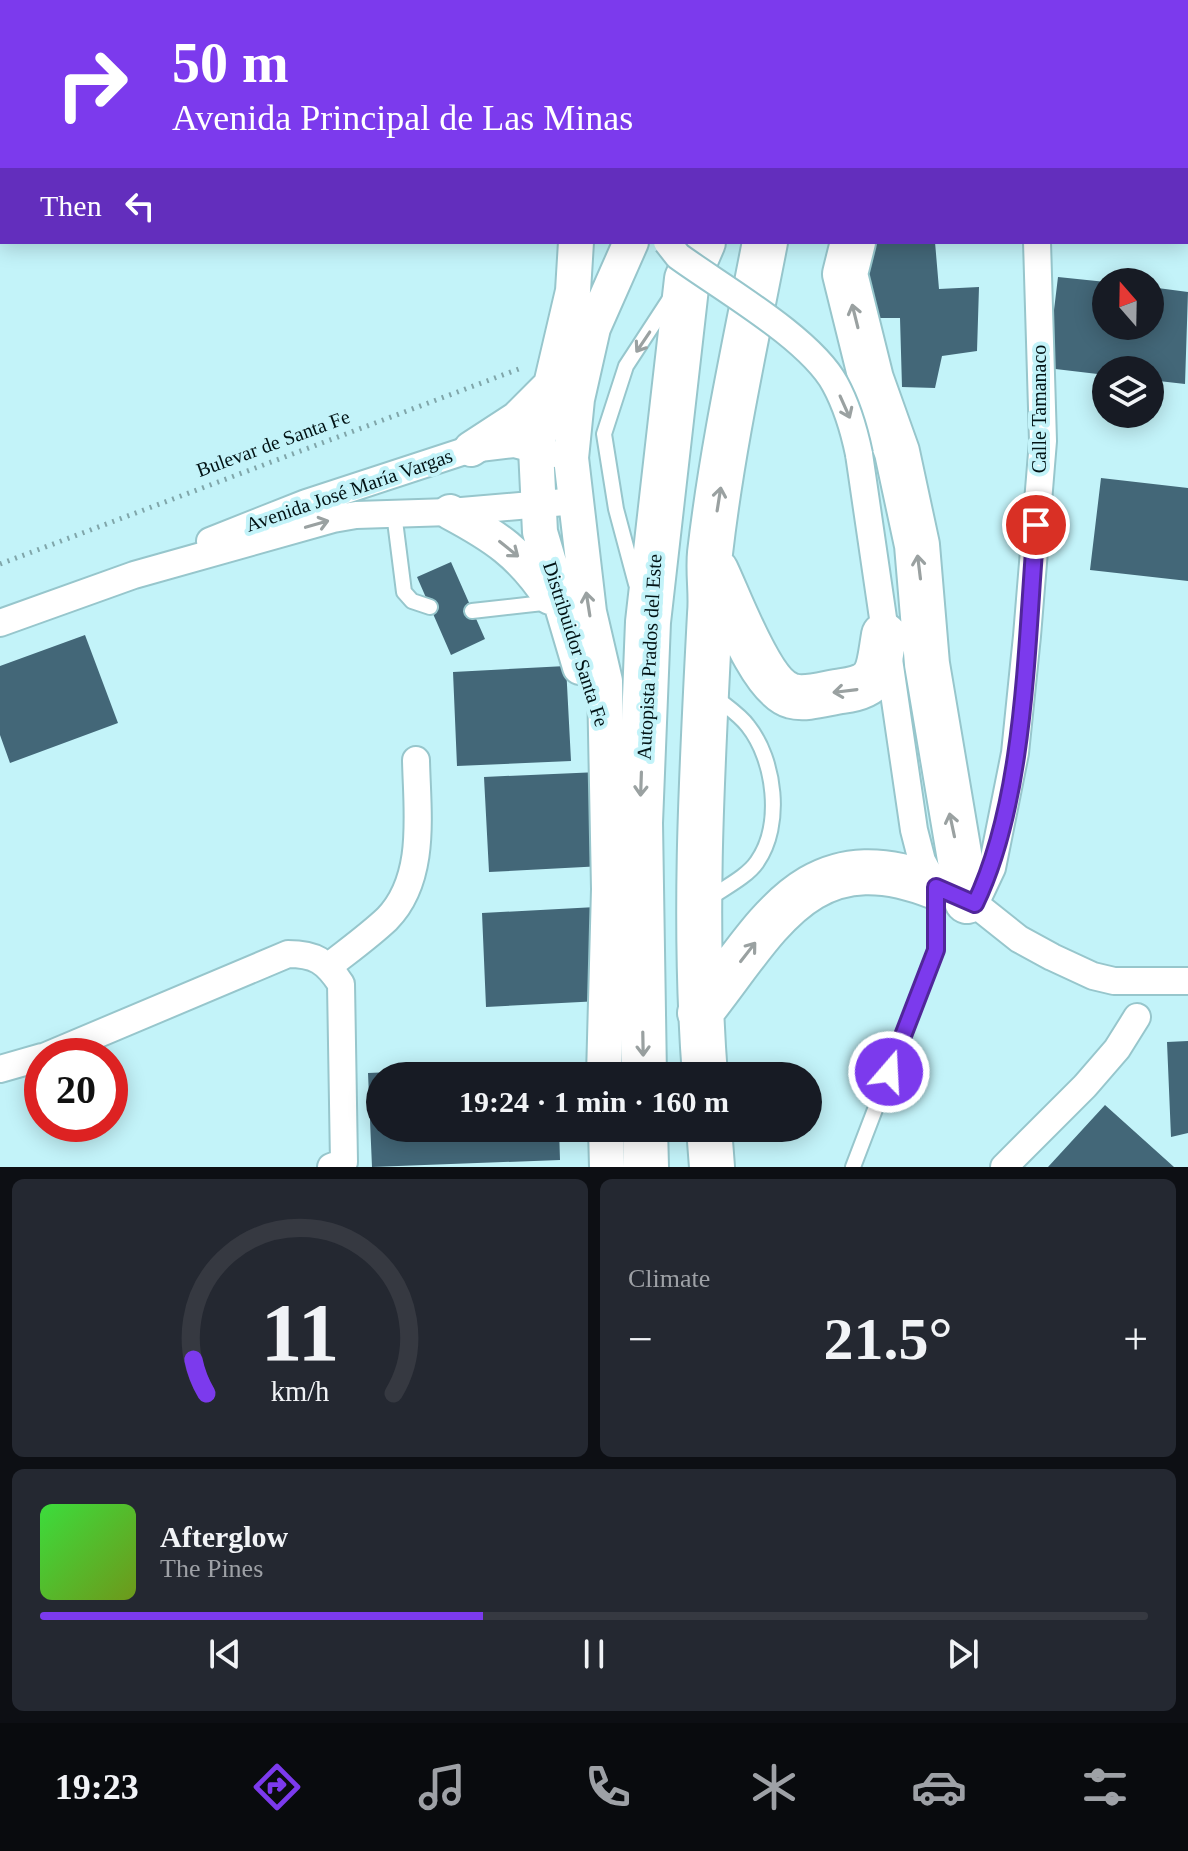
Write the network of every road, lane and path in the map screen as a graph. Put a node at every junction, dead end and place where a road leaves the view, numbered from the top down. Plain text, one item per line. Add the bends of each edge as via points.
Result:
1 (576, 244) edge
2 (630, 244) edge
3 (765, 244) edge
4 (852, 244) edge
5 (1037, 244) edge
6 (686, 254) edge
7 (557, 367) junction
8 (471, 449) junction
9 (536, 449) junction
10 (571, 458) junction
11 (576, 501) junction
12 (538, 504) junction
13 (450, 512) junction
14 (394, 513) junction
15 (709, 557) junction
16 (0, 564) edge
17 (134, 575) junction
18 (552, 602) junction
19 (430, 607) dead end
20 (472, 611) dead end
21 (648, 622) junction
22 (0, 623) edge
23 (884, 635) junction
24 (575, 652) junction
25 (704, 688) junction
26 (605, 736) junction
27 (416, 760) dead end
28 (959, 898) junction
29 (697, 908) junction
30 (329, 966) junction
31 (1188, 981) edge
32 (700, 1013) junction
33 (1137, 1017) dead end
34 (89, 1038) edge
35 (24, 1062) edge
36 (604, 1062) edge
37 (644, 1062) edge
38 (704, 1062) edge
39 (0, 1069) edge
40 (606, 1142) edge
41 (645, 1142) edge
42 (710, 1142) edge
43 (340, 1165) edge
44 (607, 1167) edge
45 (646, 1167) edge
46 (712, 1167) edge
47 (853, 1167) edge
48 (1004, 1167) edge

1 - 7 street, Distribuidor Santa Fe via 573,291
2 - 10 street, Distribuidor Santa Fe via 590,340
15 -> 3 highway
28 -> 4 highway via 927,664 917,545 897,452 871,379 845,274
5 - 28 street, Calle Tamanaco via 1043,441 1015,753 992,868
6 - 21 highway, Autopista Prados del Este
6 -> 21 lane via 671,296 626,366 604,434 616,509
6 -> 23 street, bridge via 678,256 815,359 834,382 859,454
7 - 8 street via 517,419
7 - 9 street, Distribuidor Santa Fe
7 - 16 path, Bulevar de Santa Fe
8 - 9 street, Avenida José María Vargas via 506,444
8 - 17 street, Avenida José María Vargas via 242,526
9 - 10 street, Avenida José María Vargas
9 - 12 street, Distribuidor Santa Fe
10 - 11 street, Distribuidor Santa Fe
11 - 12 street, Avenida José María Vargas
26 -> 11 street, Distribuidor Santa Fe via 605,681 589,612
12 - 13 street, Avenida José María Vargas
12 - 24 street, Distribuidor Santa Fe via 540,532
13 - 14 street, Avenida José María Vargas
13 -> 18 street via 505,544 530,566
17 -> 14 street, Avenida José María Vargas via 333,519
14 - 19 lane via 404,592
23 -> 15 highway via 875,678 863,688 795,697 777,690
15 - 25 highway via 711,612
17 - 22 street, Avenida José María Vargas
18 - 20 lane
18 - 24 street
21 -> 37 highway, Autopista Prados del Este via 640,823
23 - 28 street via 922,861
24 - 26 street, Distribuidor Santa Fe
25 - 29 highway
25 - 29 lane via 747,724 764,751 772,787 770,830 757,863
26 - 36 street via 609,889
27 - 30 street via 418,846 406,891 388,917
28 - 31 street via 1019,939 1093,976 1137,983
32 -> 28 highway via 774,917 811,888 856,870 901,874
28 - 47 lane
29 - 32 highway
30 - 34 street via 313,954 288,954
30 - 43 street via 341,984
32 - 38 highway
33 - 48 street via 1085,1086
35 - 39 street
40 - 44 street
41 - 45 highway
42 - 46 highway

